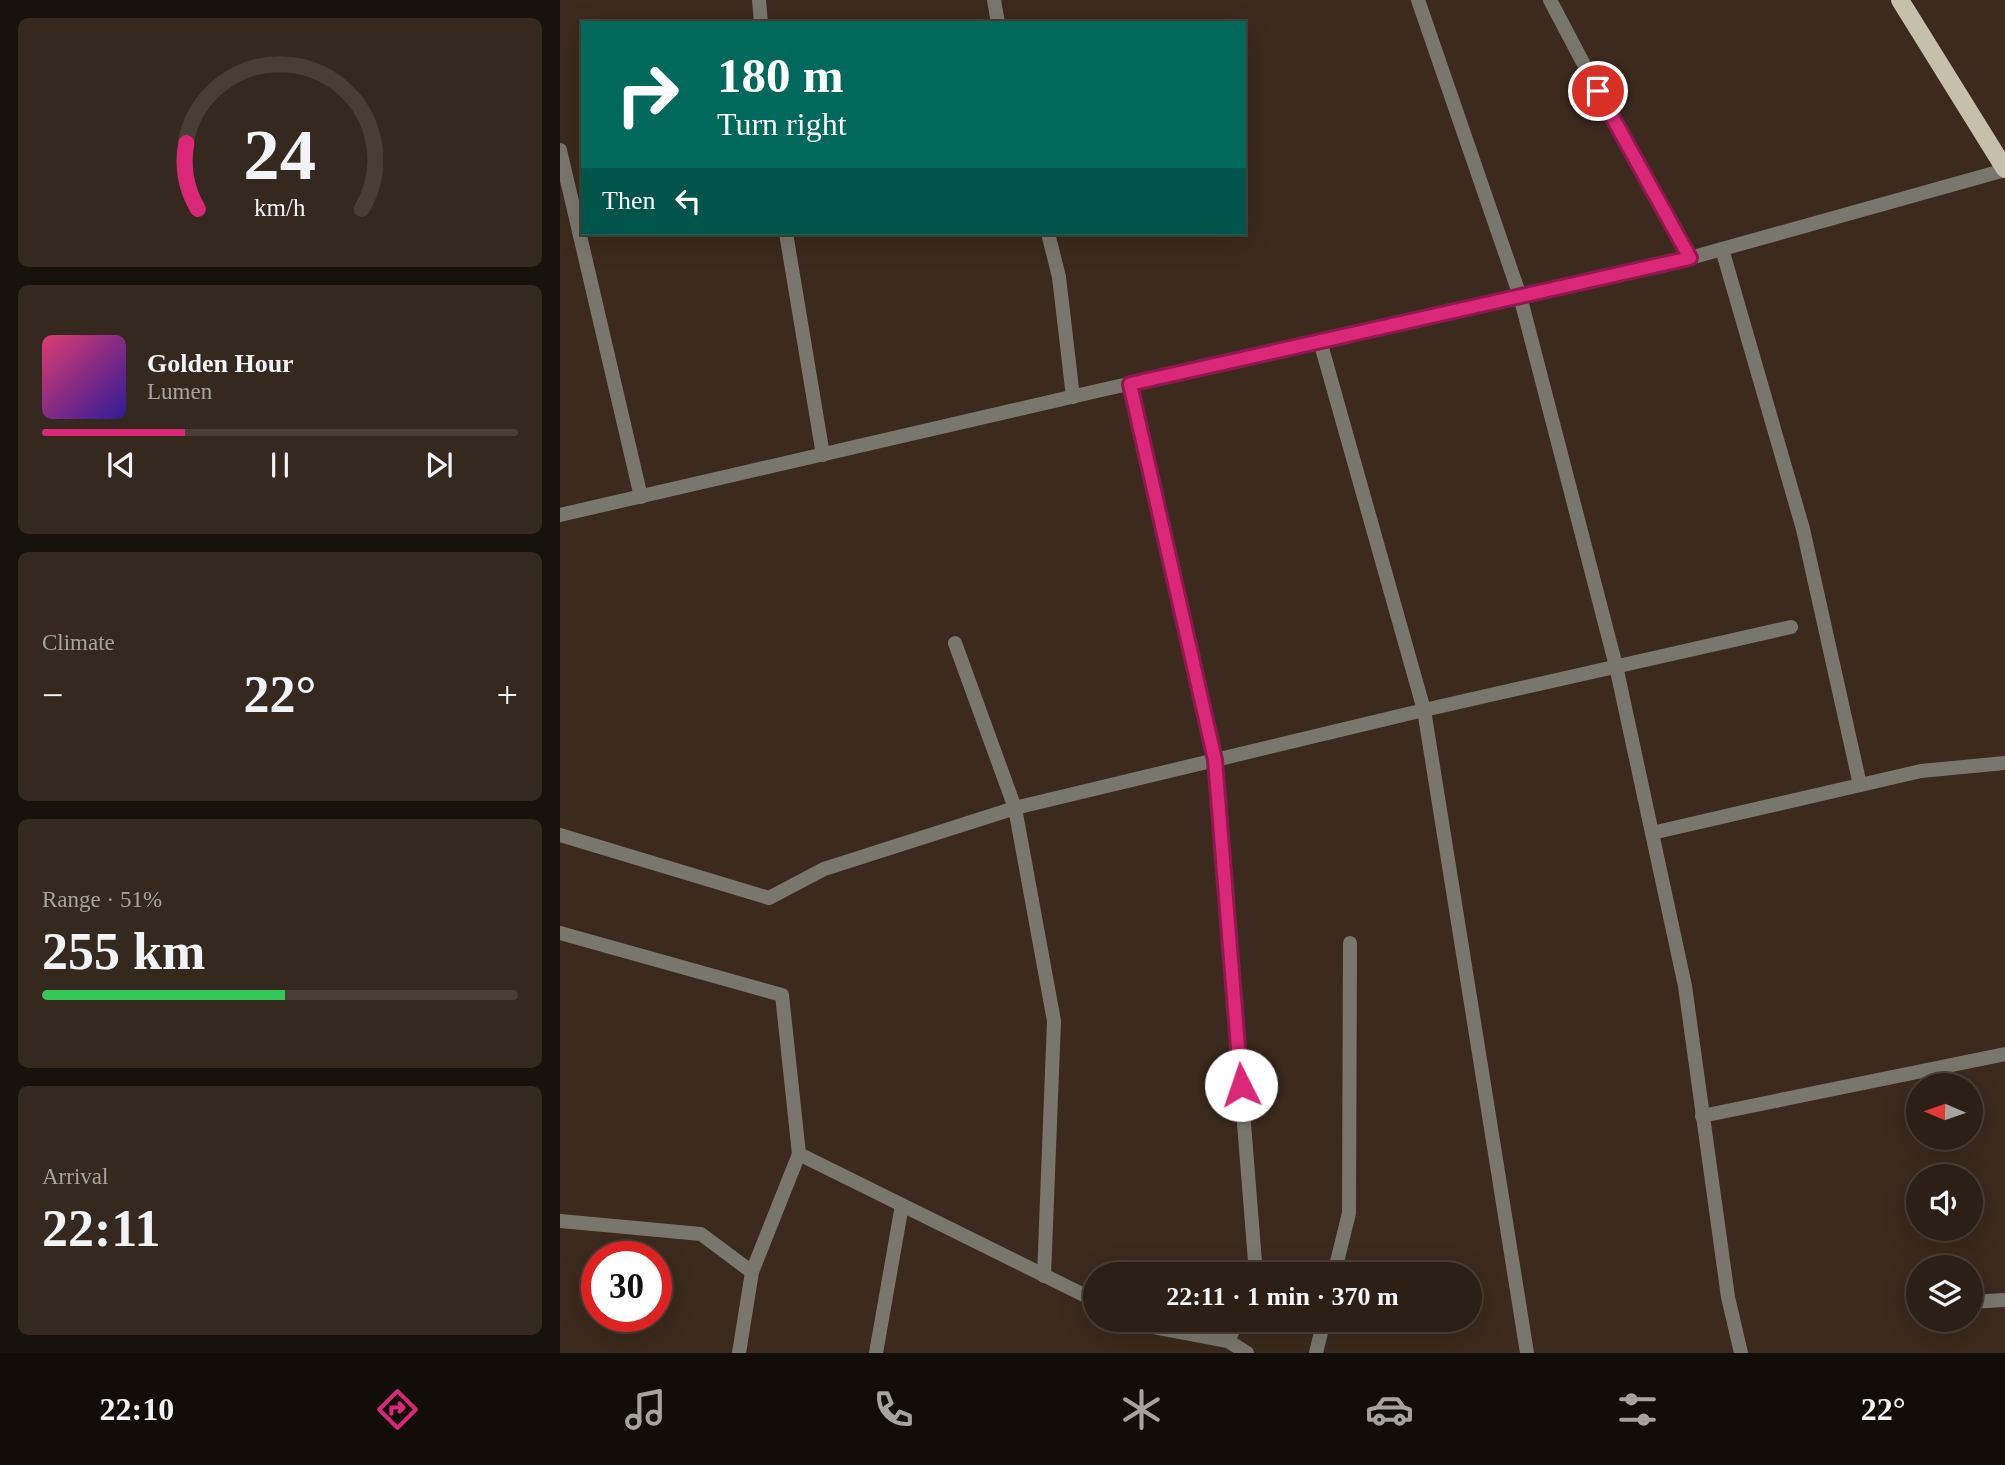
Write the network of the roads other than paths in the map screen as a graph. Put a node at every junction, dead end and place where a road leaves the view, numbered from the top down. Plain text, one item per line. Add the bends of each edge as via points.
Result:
1 (759, 0) edge
2 (994, 0) edge
3 (1418, 0) edge
4 (1550, 0) edge
5 (1900, 0) edge
6 (761, 21) edge
7 (998, 21) edge
8 (560, 150) edge
9 (2005, 170) edge
10 (786, 235) edge
11 (1048, 235) edge
12 (1722, 249) junction
13 (1690, 258) junction
14 (1520, 296) junction
15 (1320, 341) junction
16 (1130, 384) junction
17 (1073, 397) junction
18 (822, 455) junction
19 (641, 497) junction
20 (560, 515) edge
21 (1791, 627) dead end
22 (955, 643) dead end
23 (1616, 666) junction
24 (1424, 710) junction
25 (1215, 760) junction
26 (2005, 763) edge
27 (1860, 785) junction
28 (1015, 808) junction
29 (1652, 833) junction
30 (560, 835) edge
31 (560, 933) edge
32 (1350, 943) dead end
33 (2005, 1054) edge
34 (1702, 1116) junction
35 (799, 1154) junction
36 (902, 1205) junction
37 (560, 1221) edge
38 (1255, 1262) edge
39 (1337, 1262) edge
40 (752, 1272) junction
41 (1044, 1276) junction
42 (1083, 1295) edge
43 (2005, 1300) edge
44 (1983, 1301) edge
45 (1183, 1332) edge
46 (1232, 1332) edge
47 (1321, 1332) edge
48 (1228, 1340) junction
49 (739, 1353) edge
50 (876, 1353) edge
51 (1247, 1353) edge
52 (1316, 1353) edge
53 (1527, 1353) edge
54 (1741, 1353) edge

1 - 6 street
2 - 7 street
3 - 14 street
4 - 13 street
5 - 9 main road
8 - 19 street
9 - 12 street
10 - 18 street
11 - 17 street via 1059,277
12 - 13 street
12 - 27 street via 1803,529
13 - 14 street
14 - 15 street
14 - 23 street
15 - 16 street
15 - 24 street
16 - 17 street
16 - 25 street
17 - 18 street
18 - 19 street
19 - 20 street
21 - 23 street
22 - 28 street
23 - 24 street
23 - 29 street
24 - 25 street
24 - 53 street
25 - 28 street
25 - 38 street
26 - 27 street via 1921,771
27 - 29 street
28 - 30 street via 824,869 768,898
28 - 41 street via 1054,1021
29 - 34 street via 1685,986
31 - 35 street via 782,995
32 - 39 street via 1349,1213
33 - 34 street
34 - 54 street via 1728,1297
35 - 36 street
35 - 40 street
36 - 41 street
36 - 50 street
37 - 40 street via 701,1234
40 - 49 street
41 - 42 street
43 - 44 street
45 - 48 street
46 - 48 street
47 - 52 street
48 - 51 street

